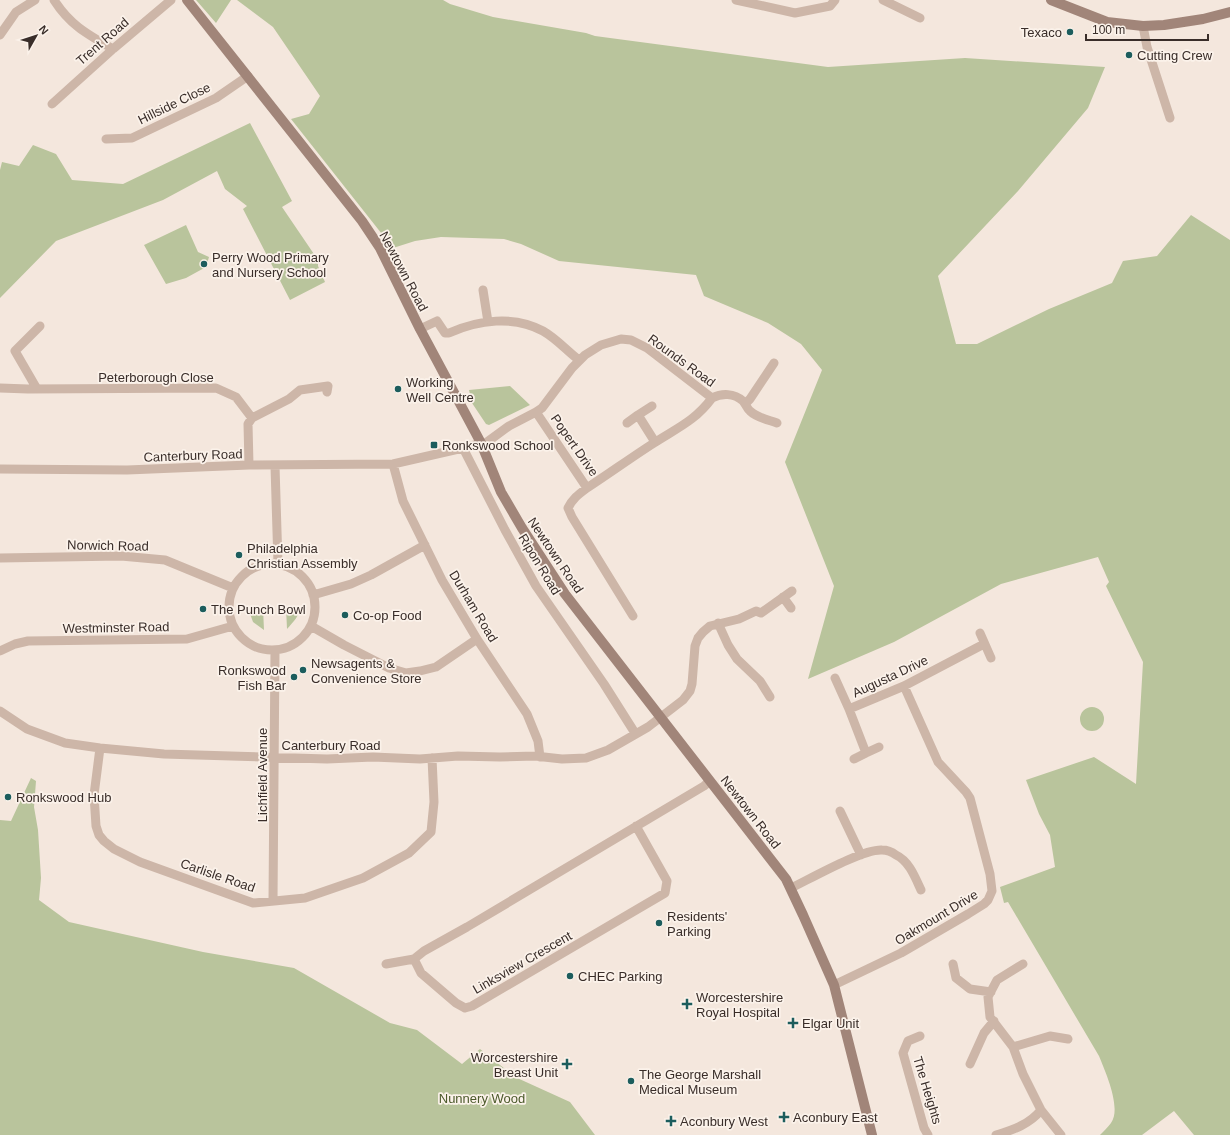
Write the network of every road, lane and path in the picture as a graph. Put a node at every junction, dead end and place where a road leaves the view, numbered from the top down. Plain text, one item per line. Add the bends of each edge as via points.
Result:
1 (35, 0) edge
2 (54, 0) edge
3 (171, 0) edge
4 (187, 0) edge
5 (736, 0) edge
6 (835, 0) edge
7 (883, 0) edge
8 (1051, 0) edge
9 (1063, 3) edge
10 (1230, 12) edge
11 (920, 18) dead end
12 (1143, 26) junction
13 (0, 35) edge
14 (113, 48) junction
15 (248, 76) junction
16 (52, 104) dead end
17 (1170, 118) dead end
18 (106, 139) dead end
19 (483, 290) dead end
20 (488, 322) junction
21 (40, 326) dead end
22 (420, 329) junction
23 (579, 360) junction
24 (774, 363) dead end
25 (0, 388) edge
26 (37, 389) junction
27 (327, 392) dead end
28 (712, 398) junction
29 (745, 404) junction
30 (652, 406) dead end
31 (536, 412) junction
32 (638, 416) junction
33 (252, 418) junction
34 (627, 423) dead end
35 (777, 423) dead end
36 (655, 442) junction
37 (482, 444) junction
38 (463, 448) junction
39 (393, 464) junction
40 (249, 465) junction
41 (276, 466) junction
42 (0, 469) edge
43 (587, 488) junction
44 (425, 546) junction
45 (0, 558) edge
46 (278, 564) junction
47 (233, 588) junction
48 (792, 591) dead end
49 (313, 595) junction
50 (783, 597) junction
51 (790, 608) dead end
52 (633, 616) dead end
53 (718, 623) junction
54 (233, 626) junction
55 (311, 626) junction
56 (980, 633) dead end
57 (477, 639) junction
58 (984, 644) junction
59 (275, 650) junction
60 (0, 651) edge
61 (991, 658) dead end
62 (834, 678) dead end
63 (904, 686) junction
64 (770, 696) dead end
65 (849, 709) junction
66 (0, 711) edge
67 (660, 718) junction
68 (635, 733) junction
69 (880, 747) dead end
70 (100, 748) junction
71 (866, 753) junction
72 (540, 757) junction
73 (275, 758) junction
74 (432, 758) junction
75 (854, 759) dead end
76 (710, 781) junction
77 (840, 811) dead end
78 (636, 826) junction
79 (861, 855) junction
80 (791, 888) junction
81 (921, 890) dead end
82 (273, 901) junction
83 (414, 959) junction
84 (386, 964) dead end
85 (953, 964) dead end
86 (1023, 964) dead end
87 (834, 986) junction
88 (991, 992) junction
89 (994, 1022) junction
90 (920, 1036) dead end
91 (1068, 1039) dead end
92 (1013, 1047) junction
93 (970, 1064) dead end
94 (1038, 1113) junction
95 (872, 1135) edge
96 (928, 1135) edge
97 (996, 1135) edge
98 (1061, 1135) edge

1 - 13 street via 16,12
2 - 14 street via 63,14 86,33
3 - 14 street, Trent Road
4 - 15 main road, Newtown Road
5 - 6 street via 795,13 830,6
7 - 11 street
8 - 9 main road
9 - 12 main road via 1107,22
10 - 12 main road via 1203,20 1164,26
12 - 17 street via 1147,47
14 - 16 street, Trent Road
15 - 18 street, Hillside Close via 216,98 132,138
15 - 22 main road, Newtown Road via 362,221 380,248
19 - 20 street
20 - 22 street via 449,333 445,333 437,321
20 - 23 street via 515,321 534,327 546,333
21 - 26 street via 15,351
22 - 37 main road, Newtown Road
23 - 28 street, Rounds Road via 601,345 621,339 629,340 639,343 655,354
23 - 31 street, Rounds Road
24 - 29 street
25 - 26 street, Peterborough Close
26 - 33 street, Peterborough Close via 216,388 236,397
27 - 33 street via 328,386 300,390 289,399
28 - 29 street, Rounds Road via 729,394
28 - 36 street, Popert Drive via 693,418
29 - 35 street, Rounds Road via 751,412
30 - 32 street
31 - 37 street, Rounds Road
31 - 43 street, Popert Drive
32 - 34 street
32 - 36 street
33 - 40 street via 248,424
36 - 43 street, Popert Drive
37 - 38 street, Canterbury Road
37 - 67 main road, Newtown Road via 501,492 531,542 565,594
38 - 39 street, Canterbury Road
38 - 68 street, Ripon Road via 536,586 552,605
39 - 41 street, Canterbury Road
39 - 44 street, Durham Road via 403,501
40 - 41 street, Canterbury Road
40 - 42 street, Canterbury Road via 127,470
41 - 46 street
43 - 52 street via 572,500 568,508
44 - 49 street via 351,584
44 - 57 street, Durham Road
45 - 47 street, Norwich Road via 121,556 165,560
46 - 47 street via 264,564 252,569 241,577
46 - 49 street via 297,572 307,582
47 - 54 street via 229,610
48 - 50 street
49 - 55 street via 315,609
50 - 51 street
50 - 53 street via 762,613 756,611 739,619
53 - 64 street via 737,659 760,681
53 - 67 street, Canterbury Road via 710,626 698,638 690,691 683,700
54 - 59 street via 249,643
54 - 60 street, Westminster Road via 187,639 28,641
55 - 57 street via 389,668 406,673 436,666
55 - 59 street via 303,637 289,647
56 - 58 street
57 - 72 street, Durham Road via 527,714 538,741
58 - 61 street
58 - 63 street, Augusta Drive
59 - 73 street, Lichfield Avenue
62 - 65 street
63 - 65 street, Augusta Drive
63 - 87 street, Oakmount Drive via 938,762 970,798 992,891 984,904 968,914 901,953
65 - 71 street, Augusta Drive
66 - 70 street, Canterbury Road via 27,729 65,743
67 - 68 street, Canterbury Road
67 - 76 main road, Newtown Road
68 - 72 street, Canterbury Road via 608,750 586,758
69 - 71 street
70 - 73 street, Canterbury Road via 164,754
70 - 82 street, Carlisle Road via 94,796 96,826 104,842 140,862 253,903
71 - 75 street
72 - 74 street, Canterbury Road
73 - 74 street, Canterbury Road
73 - 82 street, Lichfield Avenue
74 - 82 street, Carlisle Road via 434,802 431,832 409,853 363,878 305,898
76 - 78 street
76 - 80 main road, Newtown Road
77 - 79 street
78 - 83 street
78 - 83 street, Linksview Crescent via 667,881 665,893 465,1008 421,973
79 - 80 street
79 - 81 street via 882,850 897,855 910,869
80 - 87 main road, Newtown Road
83 - 84 street
85 - 88 street via 956,978 970,989
86 - 88 street via 998,980
87 - 95 main road, Newtown Road
88 - 89 street via 988,997 990,1016
89 - 92 street
89 - 93 street via 984,1033
90 - 96 street, The Heights via 908,1041 903,1054
91 - 92 street via 1050,1036
92 - 94 street
94 - 97 street via 1023,1125
94 - 98 street

